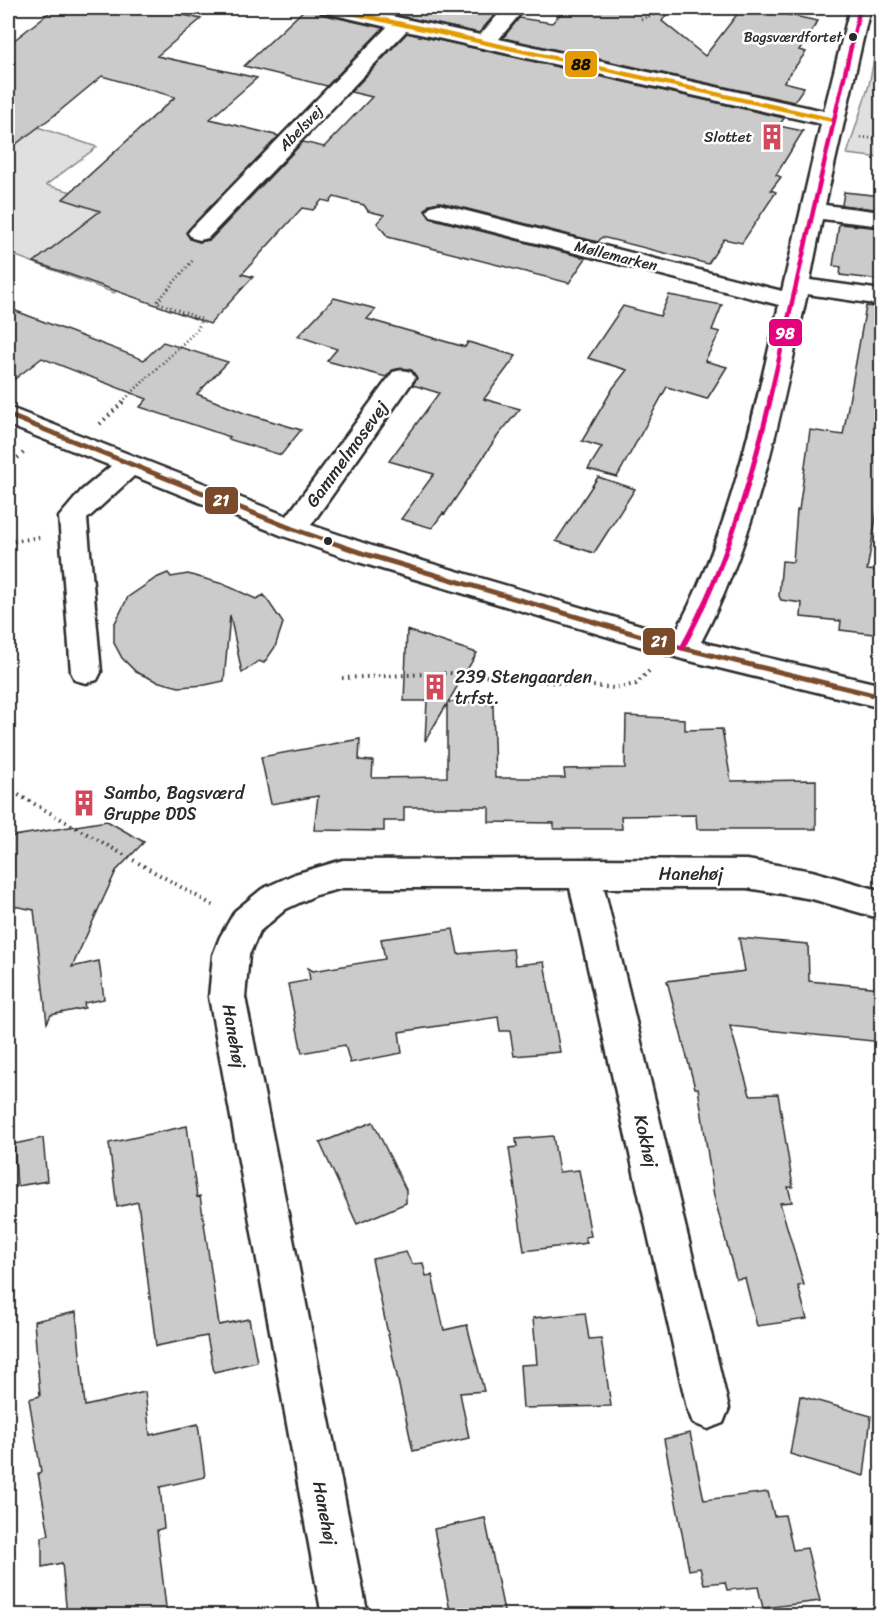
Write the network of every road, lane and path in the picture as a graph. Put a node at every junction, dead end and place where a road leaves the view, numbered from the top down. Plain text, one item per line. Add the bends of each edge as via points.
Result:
1 (329, 8) edge
2 (516, 8) edge
3 (661, 8) edge
4 (860, 8) edge
5 (641, 19) dead end
6 (402, 24) junction
7 (485, 42) junction
8 (833, 120) junction
9 (439, 211) dead end
10 (813, 211) junction
11 (882, 219) edge
12 (200, 233) joint
13 (795, 293) junction
14 (882, 298) edge
15 (402, 378) dead end
16 (8, 415) edge
17 (78, 445) junction
18 (129, 465) junction
19 (293, 530) junction
20 (674, 646) junction
21 (86, 672) dead end
22 (342, 678) dead end
23 (882, 697) edge
24 (8, 789) edge
25 (584, 873) junction
26 (882, 904) edge
27 (246, 923) junction
28 (708, 1408) dead end
29 (345, 1616) edge

1 - 6 street
2 - 7 street
3 - 5 path
4 - 8 street
6 - 7 street
6 - 12 street, Abelsvej
7 - 8 street
8 - 10 street
9 - 13 street, Møllemarken
10 - 11 street
10 - 13 street
12 - 17 path via 201,250 157,302 201,319 198,329
13 - 14 street, Møllemarken
13 - 20 street via 746,494 703,614
15 - 19 street, Gammelmosevej
16 - 17 street, Gammelmosevej
17 - 18 street, Gammelmosevej
18 - 19 street, Gammelmosevej
18 - 21 street via 74,518
19 - 20 street, Gammelmosevej
20 - 22 path via 633,687 546,684 449,673
20 - 23 street, Gammelmosevej
24 - 27 path
25 - 26 street, Hanehøj via 747,874 812,885
25 - 27 street, Hanehøj via 343,874 300,885 270,900
25 - 28 street, Kokhøj
27 - 29 street, Hanehøj via 231,954 227,997

